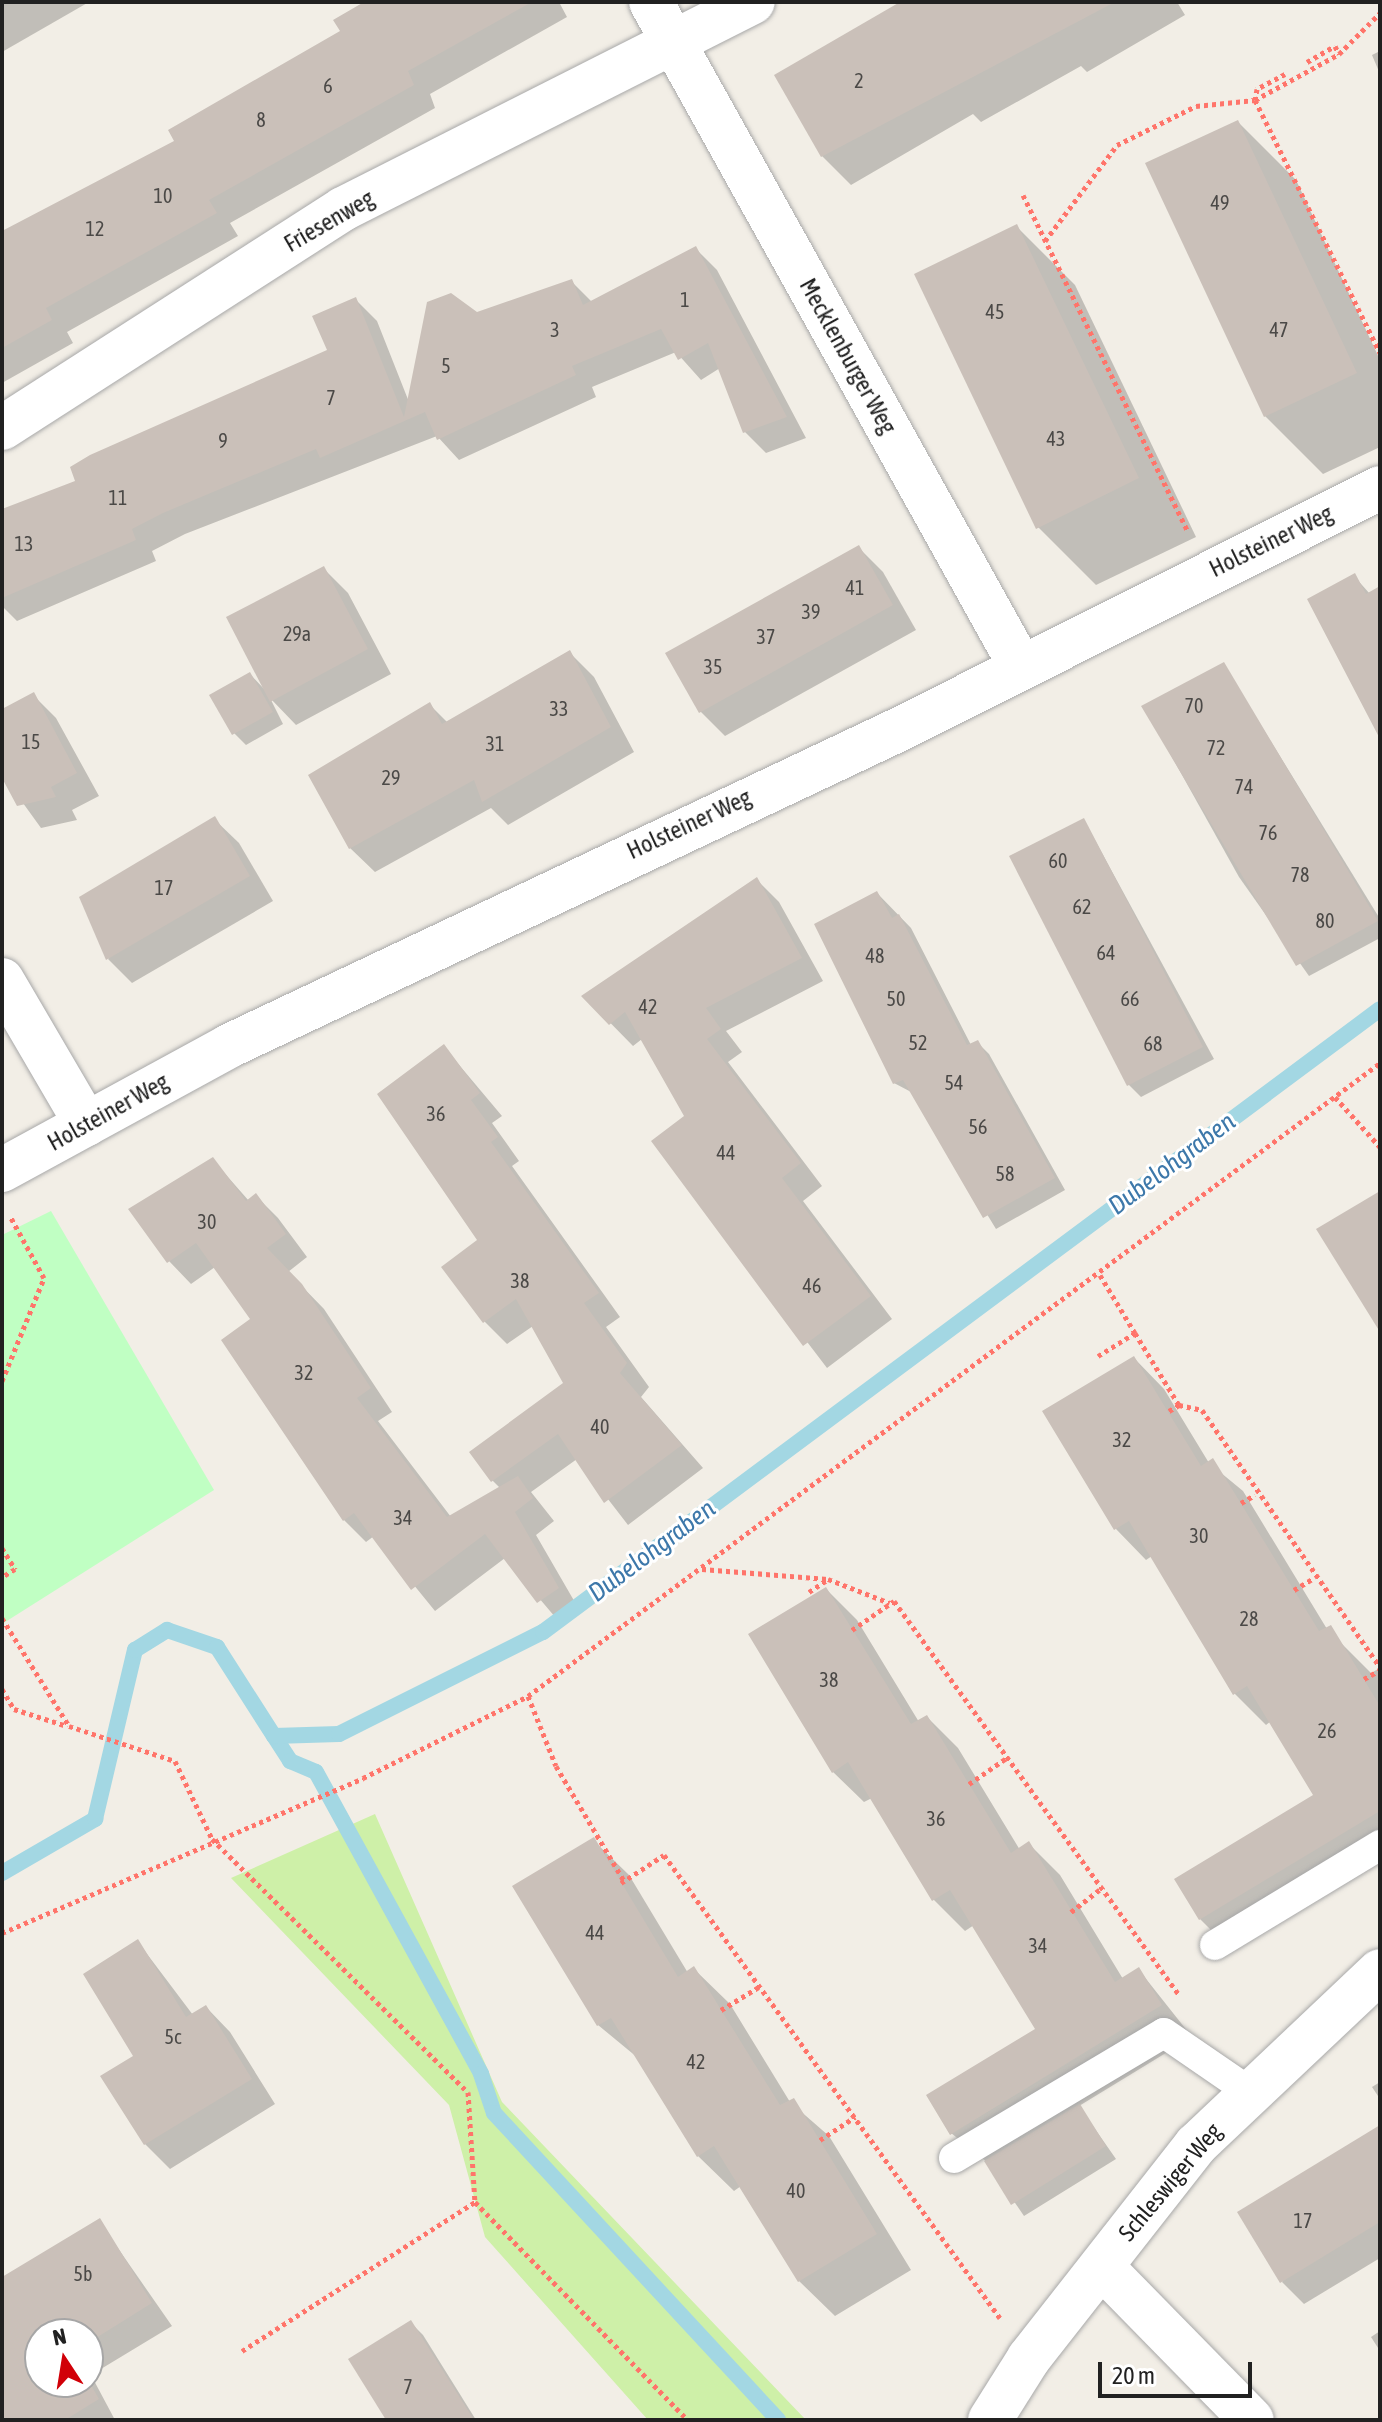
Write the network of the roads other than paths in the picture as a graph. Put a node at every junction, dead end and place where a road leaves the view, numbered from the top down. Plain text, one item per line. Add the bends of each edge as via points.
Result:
1 (651, 2) edge
2 (753, 2) edge
3 (675, 45) junction
4 (2, 428) edge
5 (1380, 488) edge
6 (1021, 667) junction
7 (2, 980) edge
8 (86, 1124) junction
9 (2, 1170) edge
10 (1380, 1845) edge
11 (1215, 1945) dead end
12 (1380, 1971) edge
13 (1250, 2092) junction
14 (954, 2158) dead end
15 (1102, 2267) junction
16 (990, 2420) edge
17 (1252, 2420) edge

1 - 3 street, Mecklenburger Weg
2 - 3 street
3 - 4 street, Friesenweg via 343,209
3 - 6 street, Mecklenburger Weg
5 - 6 street, Holsteiner Weg
6 - 8 street, Holsteiner Weg via 443,941
7 - 8 street
8 - 9 street, Holsteiner Weg
10 - 11 lane
12 - 13 street, Schleswiger Weg
13 - 14 lane via 1164,2033
13 - 15 street, Schleswiger Weg via 1196,2145
15 - 16 street, Schleswiger Weg via 1029,2358
15 - 17 street

